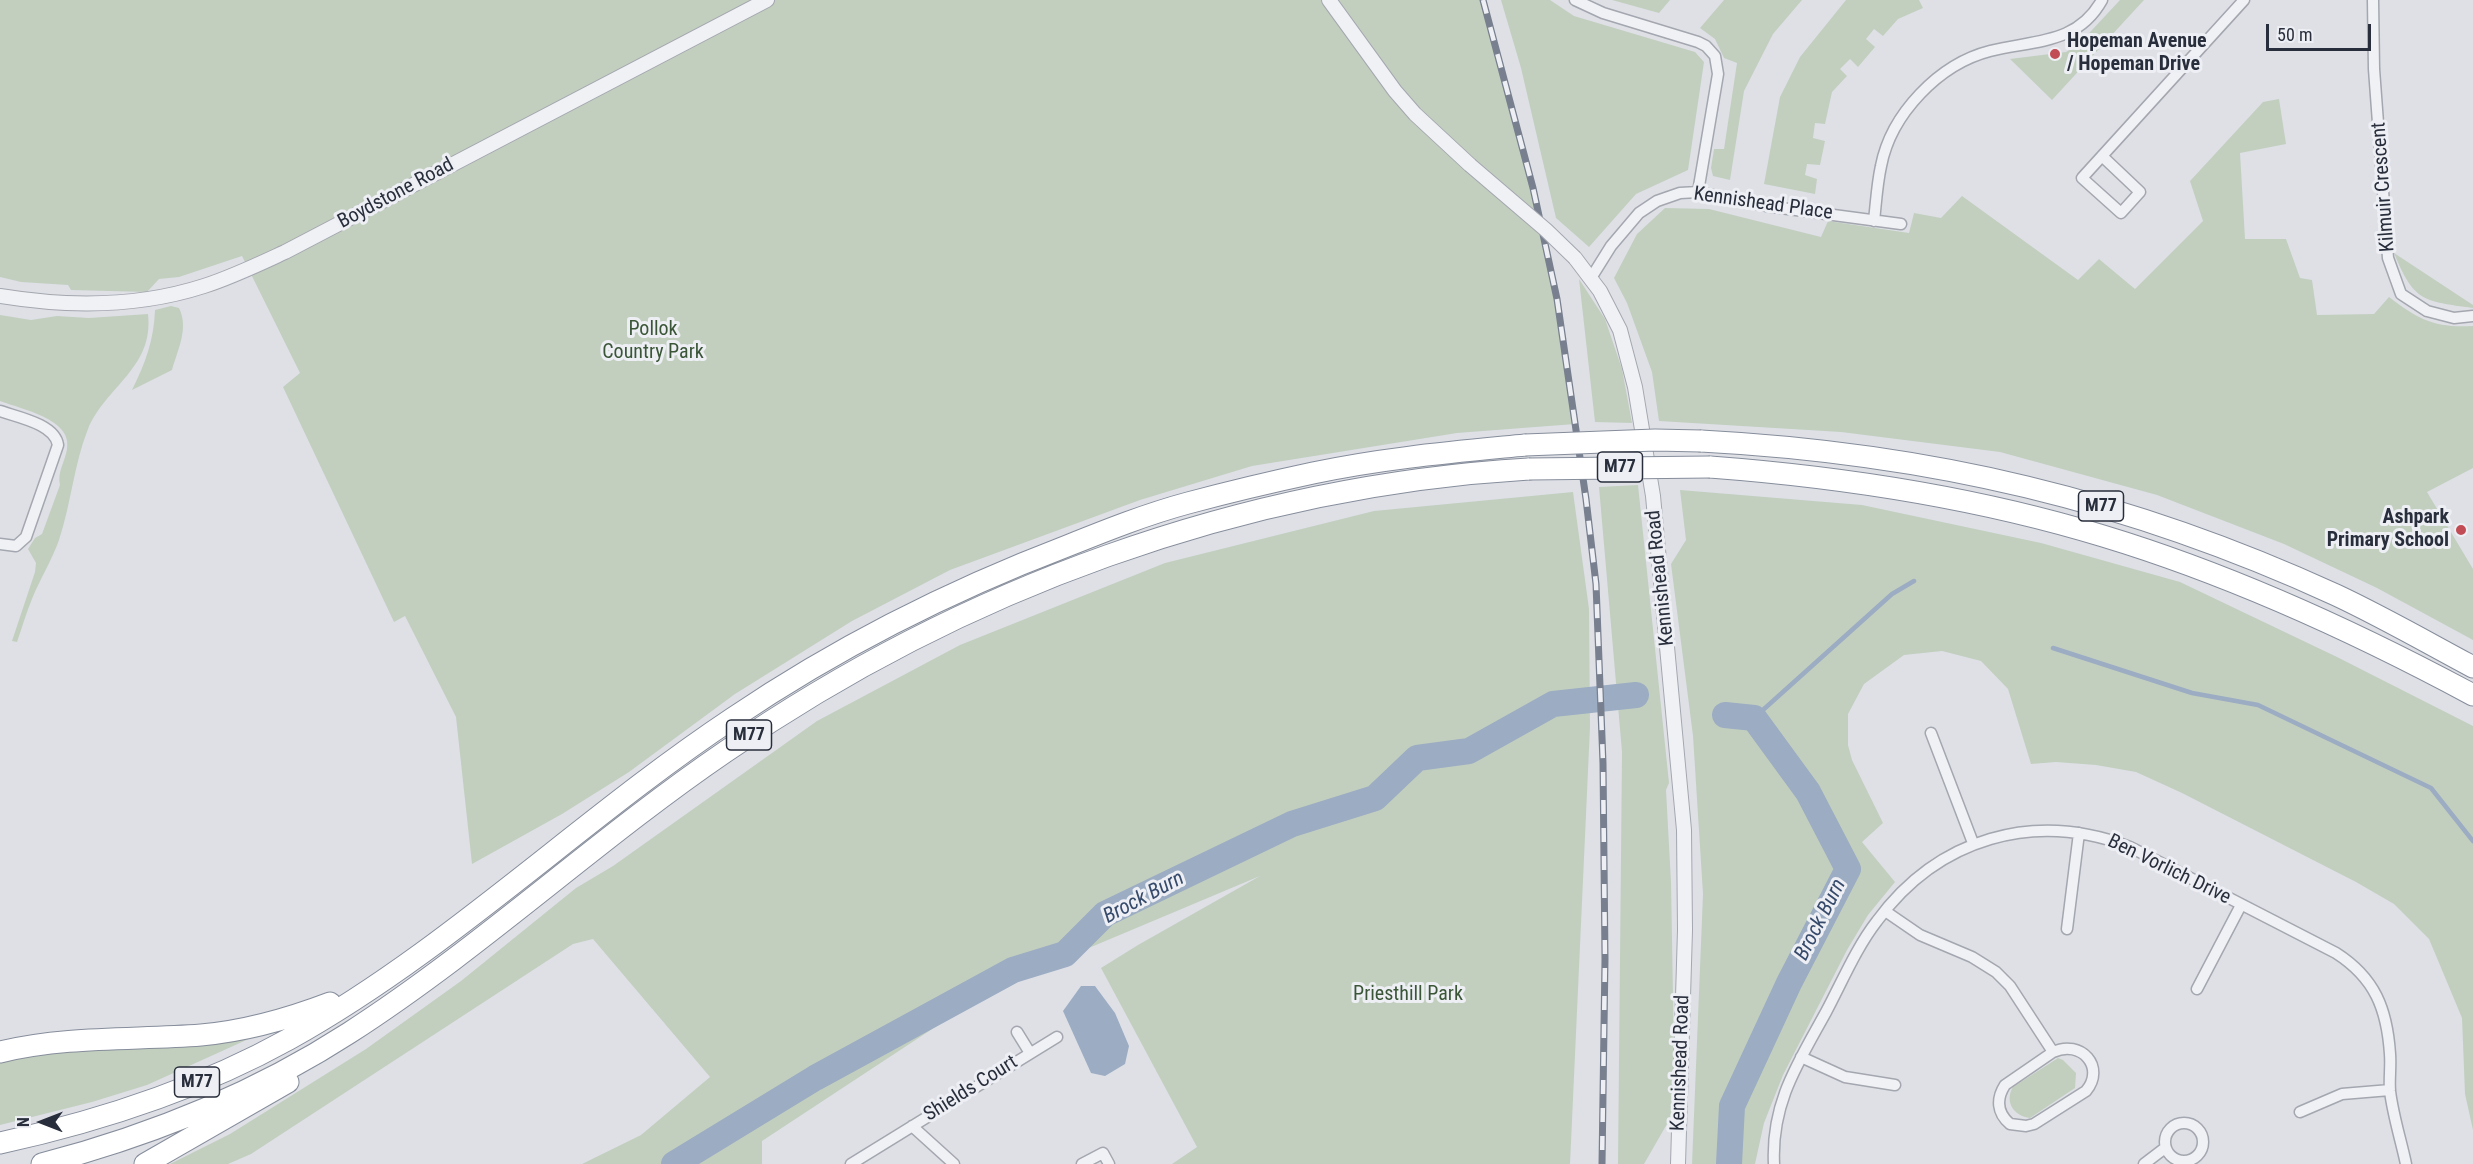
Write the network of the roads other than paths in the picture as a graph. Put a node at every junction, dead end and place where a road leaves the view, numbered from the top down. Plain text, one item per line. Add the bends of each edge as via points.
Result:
1 (767, 0) edge
2 (1329, 0) edge
3 (1575, 0) edge
4 (2102, 0) edge
5 (2244, 0) edge
6 (2373, 0) edge
7 (2102, 156) junction
8 (1698, 192) junction
9 (1874, 221) junction
10 (1901, 224) dead end
11 (1591, 278) junction
12 (0, 296) edge
13 (2473, 316) edge
14 (0, 411) edge
15 (0, 544) edge
16 (2473, 667) edge
17 (2473, 695) edge
18 (1931, 733) dead end
19 (2079, 833) junction
20 (1973, 843) junction
21 (2241, 904) junction
22 (1885, 911) junction
23 (2067, 929) dead end
24 (377, 984) junction
25 (2197, 989) dead end
26 (402, 998) junction
27 (1017, 1032) dead end
28 (1057, 1038) dead end
29 (0, 1052) edge
30 (2053, 1052) junction
31 (1030, 1053) junction
32 (1801, 1057) junction
33 (1895, 1084) dead end
34 (2390, 1090) junction
35 (2300, 1112) dead end
36 (912, 1126) junction
37 (0, 1143) edge
38 (2165, 1148) dead end
39 (42, 1164) edge
40 (144, 1164) edge
41 (851, 1164) edge
42 (954, 1164) edge
43 (1082, 1164) edge
44 (1109, 1164) edge
45 (1678, 1164) edge
46 (1774, 1164) edge
47 (2144, 1164) edge
48 (2406, 1164) edge

1 - 12 street, Boydstone Road via 285,252 214,282 151,298 112,302 40,302
2 - 11 street, Kennishead Road, bridge via 1402,99 1440,139 1546,230
3 - 8 street via 1603,14 1691,39 1715,56 1718,74
4 - 9 street via 2085,22 2065,36 1970,57 1929,83 1901,119 1881,164
5 - 7 street
6 - 13 street, Kilmuir Crescent via 2374,69 2388,258 2402,294 2427,311 2454,318
7 - 7 street via 2082,178 2121,213 2140,192
8 - 9 street, Kennishead Place
8 - 11 street, Kennishead Place via 1657,201 1639,213
9 - 10 street, Kennishead Place
11 - 45 street, Kennishead Road via 1620,330 1639,409 1653,496 1676,722 1686,882
14 - 15 street via 49,430 58,445 26,537 16,546
16 - 24 highway, M77, bridge via 2328,592 2204,540 2111,509 2005,481 1900,460 1701,441 1525,445 1439,453 1316,472 1186,504 1096,534 910,613 802,673 687,749
17 - 26 highway, M77, bridge via 2323,619 2180,561 2015,512 1927,493 1790,474 1710,468 1529,469 1456,474 1303,500 1218,521 1087,562 937,627 835,682 724,752
18 - 20 street
19 - 20 street, Ben Vorlich Drive via 2024,832
19 - 21 street, Ben Vorlich Drive via 2106,837 2130,847
19 - 23 street
20 - 22 street, Ben Vorlich Drive via 1921,873
21 - 25 street
21 - 34 street, Ben Vorlich Drive via 2359,969 2379,998 2385,1015
22 - 30 street via 1920,935 1996,972 2023,1004
22 - 32 street, Ben Vorlich Drive via 1867,935
24 - 29 highway via 259,1027 202,1035 58,1042
24 - 37 highway, M77 via 289,1039 193,1084 98,1119
26 - 39 highway, M77 via 345,1035 229,1097 134,1136
26 - 40 highway via 305,1072
27 - 31 street, Shields Court
28 - 31 street, Shields Court
30 - 30 street via 2070,1047 2084,1053 2092,1068 2091,1084 2034,1124 2010,1124 1999,1108 2000,1093 2005,1085
31 - 36 street, Shields Court
32 - 33 street via 1845,1077
32 - 46 street, Ben Vorlich Drive via 1778,1109
34 - 35 street via 2342,1094
34 - 48 street, Ben Vorlich Drive
36 - 41 street, Shields Court
36 - 42 street, Shields Court
38 - 47 street
43 - 44 street via 1103,1153

